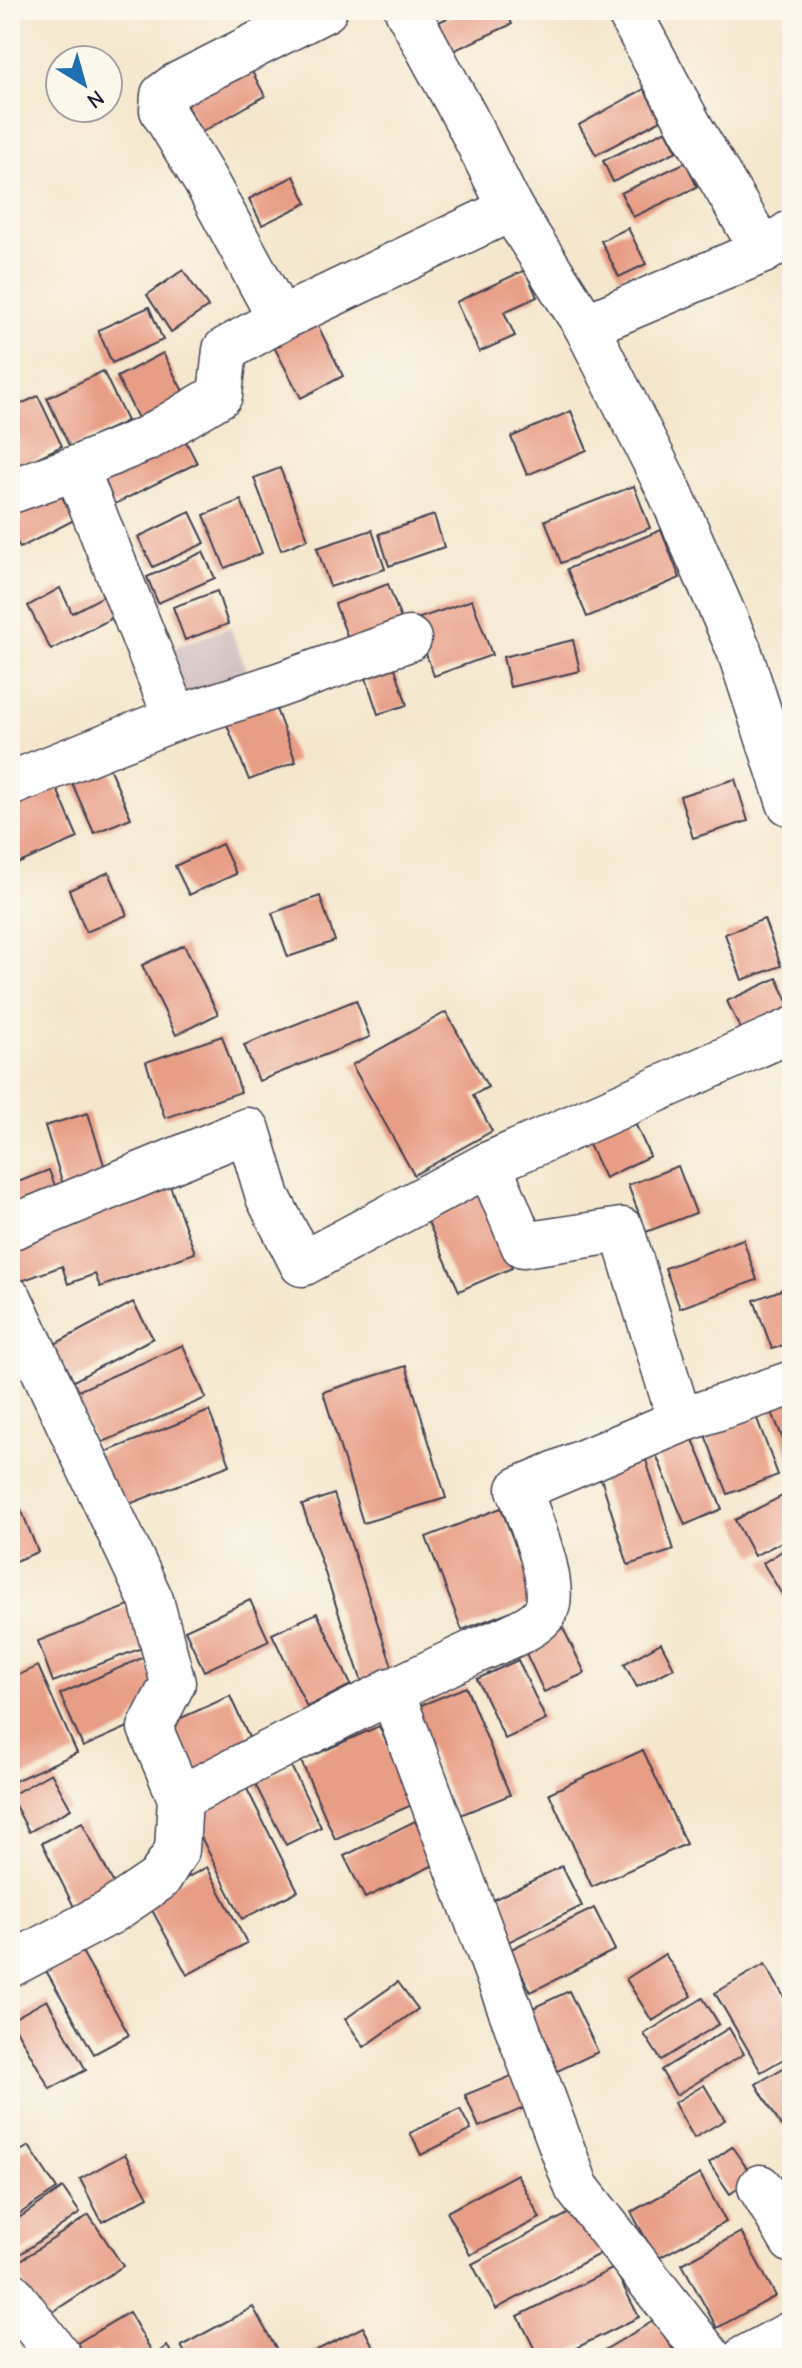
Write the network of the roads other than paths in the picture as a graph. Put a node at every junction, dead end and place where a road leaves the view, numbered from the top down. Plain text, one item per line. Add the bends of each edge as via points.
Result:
1 (325, 10) edge
2 (407, 10) edge
3 (628, 10) edge
4 (511, 209) junction
5 (778, 242) edge
6 (280, 319) junction
7 (586, 326) junction
8 (76, 468) junction
9 (10, 488) edge
10 (409, 639) dead end
11 (176, 718) junction
12 (10, 784) edge
13 (792, 803) edge
14 (792, 1030) edge
15 (489, 1164) junction
16 (10, 1228) edge
17 (10, 1299) edge
18 (792, 1383) edge
19 (680, 1421) junction
20 (391, 1690) junction
21 (180, 1798) junction
22 (10, 1965) edge
23 (760, 2187) dead end
24 (792, 2241) edge
25 (10, 2293) edge
26 (792, 2333) edge
27 (60, 2358) edge
28 (710, 2358) edge
29 (745, 2358) edge

1 - 6 street via 163,95 162,110
2 - 4 street
3 - 5 street via 691,128
4 - 6 street
4 - 7 street
5 - 7 street
6 - 8 street via 225,350 220,395 148,438
7 - 13 street via 670,492 733,635
8 - 9 street
8 - 11 street
10 - 11 street
11 - 12 street
14 - 15 street
15 - 16 street via 302,1264 268,1197 248,1130
15 - 19 street via 523,1245 622,1230
17 - 21 street via 151,1600 173,1683 150,1728
18 - 19 street
19 - 20 street via 519,1489 549,1578 545,1612 510,1636
20 - 21 street
20 - 28 street via 577,2188
21 - 22 street via 177,1850 159,1879 109,1913
23 - 24 street
25 - 27 street
26 - 29 street

